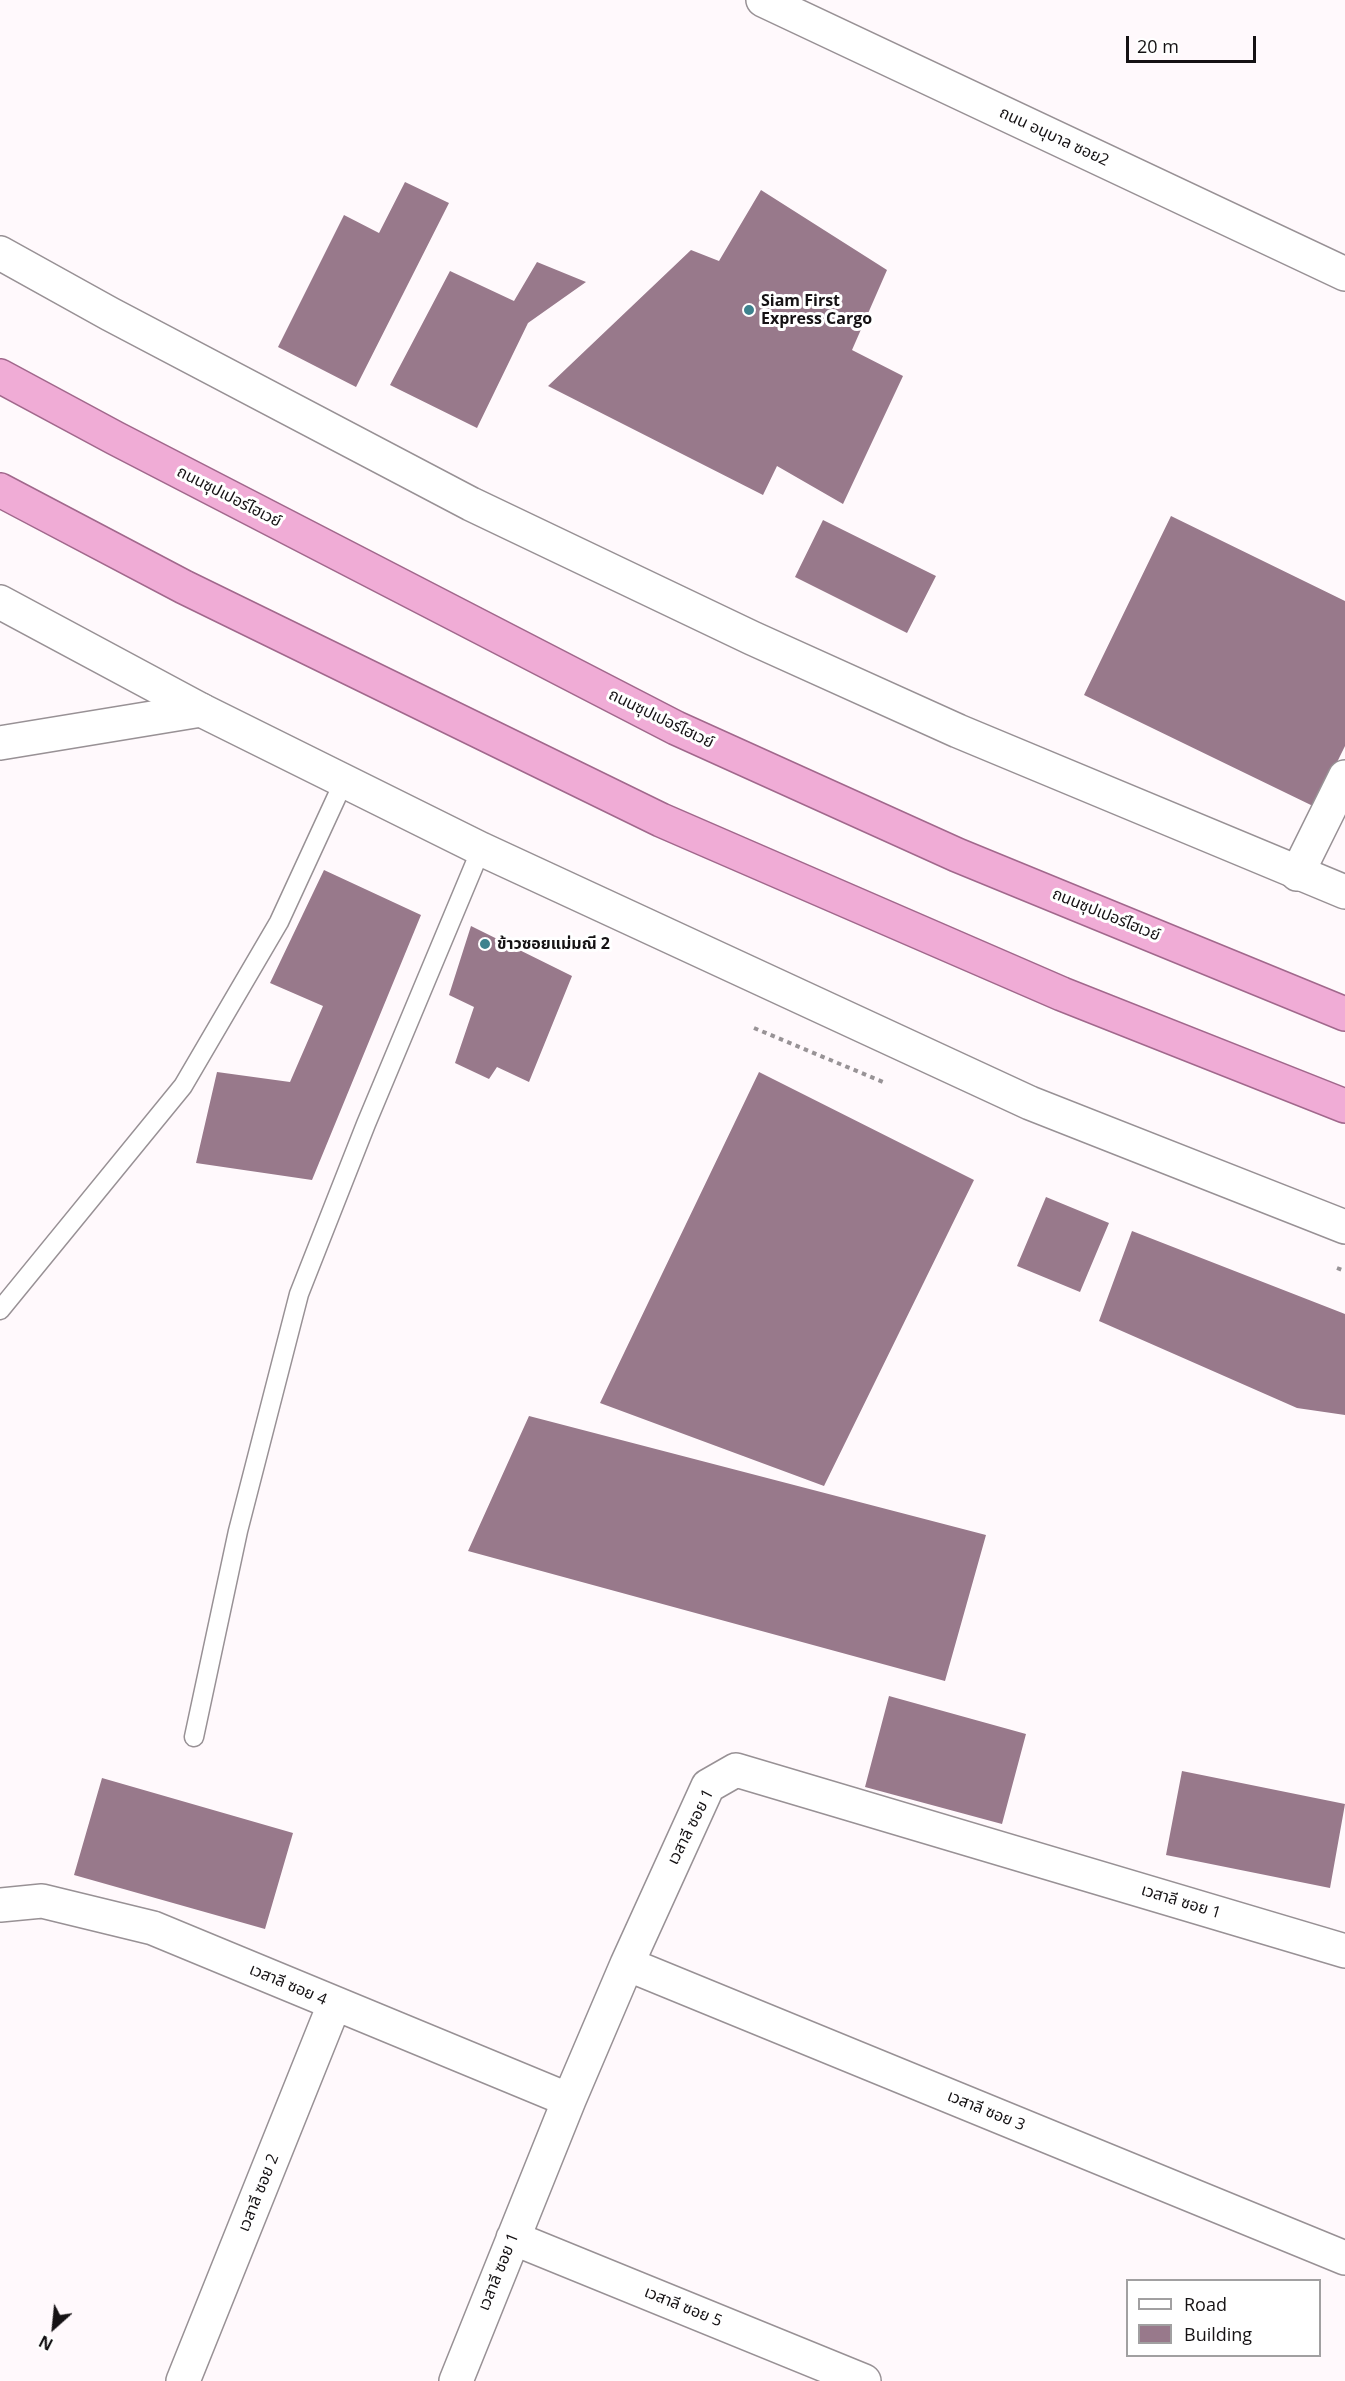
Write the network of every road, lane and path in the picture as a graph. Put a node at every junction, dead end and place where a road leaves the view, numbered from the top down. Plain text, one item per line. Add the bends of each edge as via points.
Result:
1 (782, 4) edge
2 (0, 253) edge
3 (1341, 264) edge
4 (0, 376) edge
5 (0, 490) edge
6 (0, 602) edge
7 (201, 710) junction
8 (0, 743) edge
9 (1345, 777) edge
10 (344, 781) junction
11 (481, 849) junction
12 (1297, 874) junction
13 (1345, 892) edge
14 (1345, 1014) edge
15 (1345, 1106) edge
16 (1345, 1227) edge
17 (0, 1310) edge
18 (194, 1737) dead end
19 (0, 1905) edge
20 (1345, 1951) edge
21 (627, 1964) junction
22 (334, 2005) junction
23 (569, 2100) junction
24 (513, 2238) junction
25 (1345, 2258) edge
26 (856, 2380) edge
27 (183, 2381) edge
28 (456, 2381) edge

1 - 3 street, ถนน อนุบาล ซอย2
2 - 12 street via 471,504 958,731
4 - 14 highway, ถนนซุปเปอร์ไฮเวย์ via 676,728 957,855
5 - 15 highway via 184,587 661,820 1062,994
6 - 7 street
7 - 8 street
7 - 10 street
9 - 12 street
10 - 11 street
10 - 17 lane via 279,922 183,1086
11 - 16 street via 1030,1103
11 - 18 lane via 300,1294 238,1532
12 - 13 street
19 - 22 street, เวสาลี ซอย 4 via 42,1901 153,1928
20 - 21 street, เวสาลี ซอย 1 via 736,1770 708,1786
21 - 23 street, เวสาลี ซอย 1
21 - 25 street, เวสาลี ซอย 3
22 - 23 street, เวสาลี ซอย 4
22 - 27 street, เวสาลี ซอย 2
23 - 24 street, เวสาลี ซอย 1
24 - 26 street, เวสาลี ซอย 5
24 - 28 street, เวสาลี ซอย 1

